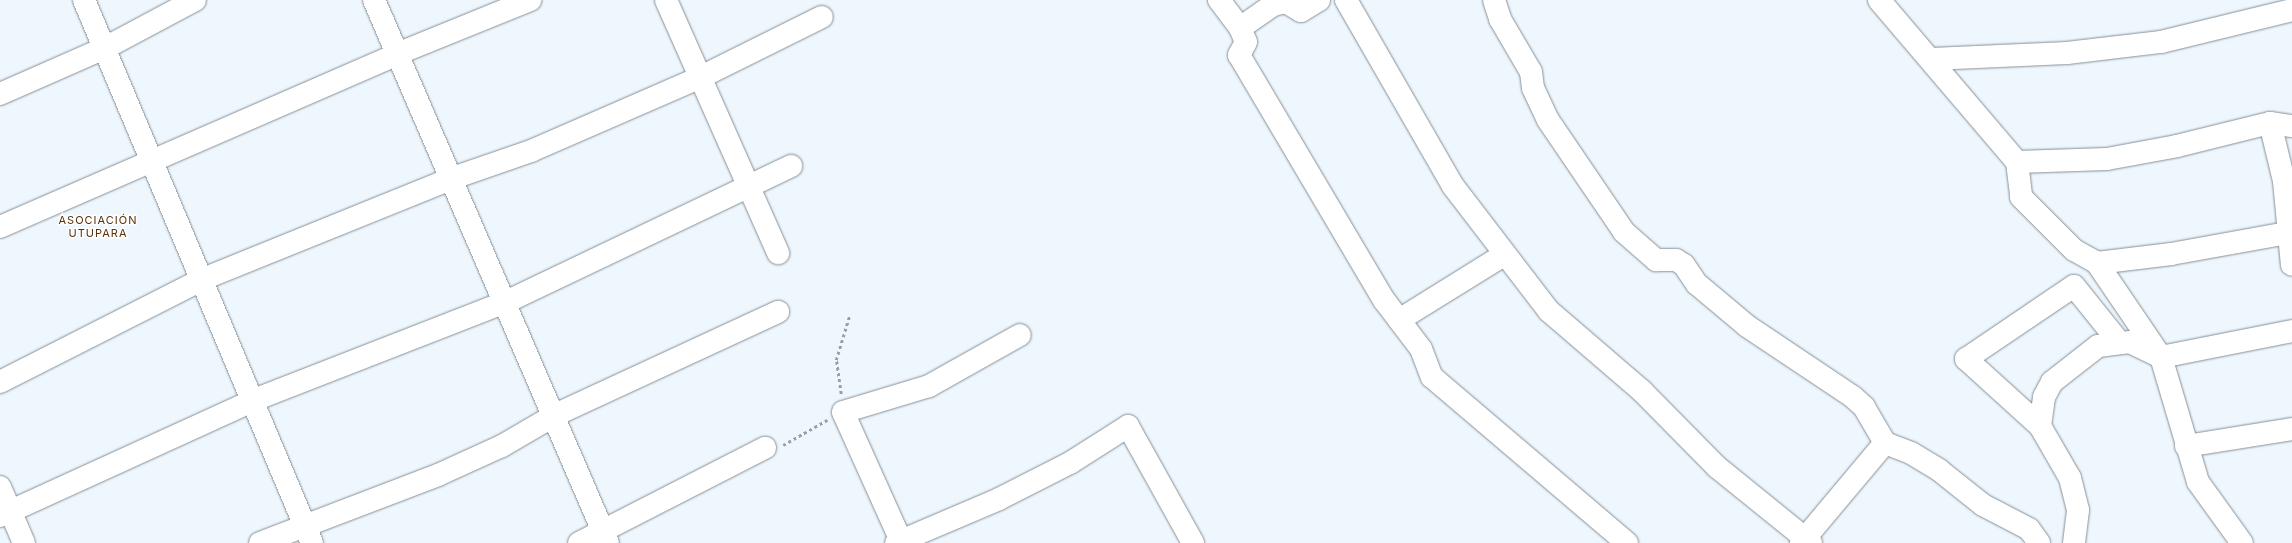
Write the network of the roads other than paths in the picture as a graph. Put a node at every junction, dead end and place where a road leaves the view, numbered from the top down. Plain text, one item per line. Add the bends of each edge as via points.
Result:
1 (84, 0) edge
2 (195, 0) edge
3 (374, 0) edge
4 (530, 0) edge
5 (666, 0) edge
6 (1219, 0) edge
7 (1319, 0) edge
8 (1346, 0) edge
9 (1494, 0) edge
10 (1880, 0) edge
11 (2292, 10) edge
12 (822, 17) dead end
13 (1240, 28) junction
14 (105, 48) junction
15 (397, 54) junction
16 (1932, 59) junction
17 (699, 78) junction
18 (0, 94) edge
19 (2285, 122) edge
20 (150, 160) junction
21 (2017, 162) junction
22 (791, 166) dead end
23 (453, 178) junction
24 (747, 186) junction
25 (0, 227) edge
26 (2288, 233) junction
27 (778, 253) dead end
28 (1504, 255) junction
29 (2097, 263) junction
30 (2292, 265) edge
31 (203, 279) junction
32 (506, 302) junction
33 (778, 312) dead end
34 (1399, 320) junction
35 (2292, 331) edge
36 (1020, 335) dead end
37 (2119, 342) junction
38 (2162, 357) junction
39 (0, 382) edge
40 (254, 400) junction
41 (555, 415) junction
42 (2040, 426) junction
43 (2292, 429) edge
44 (1885, 443) junction
45 (2186, 446) junction
46 (765, 448) road end
47 (0, 487) edge
48 (5, 514) edge
49 (308, 534) edge
50 (605, 537) edge
51 (1806, 541) edge
52 (898, 542) edge
53 (24, 543) edge
54 (260, 543) edge
55 (579, 543) edge
56 (1193, 543) edge
57 (1627, 543) edge
58 (2040, 543) edge
59 (2074, 543) edge
60 (2242, 543) edge

1 - 14 street
2 - 14 street
3 - 15 street
4 - 15 street
5 - 17 street
6 - 13 street
7 - 13 street via 1301,11 1286,2 1273,5
8 - 28 street via 1453,186
9 - 44 street via 1500,19 1531,72 1533,88 1548,120 1624,232 1656,260 1676,260 1684,265 1697,284 1747,326 1853,397 1864,407
10 - 16 street
11 - 16 street via 2147,44 2067,53
12 - 17 street
13 - 34 street via 1246,42 1239,55 1384,300
14 - 18 street
14 - 20 street
15 - 20 street
15 - 23 street
16 - 21 street
17 - 23 street via 531,151
17 - 24 street
19 - 21 street via 2107,159
19 - 26 street via 2284,181
20 - 25 street
20 - 31 street
21 - 29 street via 2021,197 2074,250
22 - 24 street
23 - 31 street
23 - 32 street
24 - 27 street
24 - 32 street
26 - 29 street via 2171,254
26 - 30 street
28 - 34 street
28 - 51 street via 1549,311 1642,391 1717,467
29 - 38 street
31 - 39 street
31 - 40 street
32 - 40 street
32 - 41 street
33 - 41 street
34 - 57 street via 1421,349 1432,377
35 - 38 street
36 - 52 street via 929,386 844,412
37 - 38 street via 2130,342
37 - 42 street via 2098,346 2052,382 2044,397
37 - 42 street via 2074,286 1966,359
38 - 45 street
40 - 48 street
40 - 49 street
41 - 49 street via 502,446
41 - 50 street
42 - 59 street via 2070,478 2078,510
43 - 45 street
44 - 51 street
44 - 58 street via 1912,453 1939,470 1983,505 2028,529
45 - 60 street via 2198,482
46 - 50 street
47 - 48 street
48 - 53 street
49 - 54 street
50 - 55 street
52 - 56 street via 999,499 1070,463 1128,426

